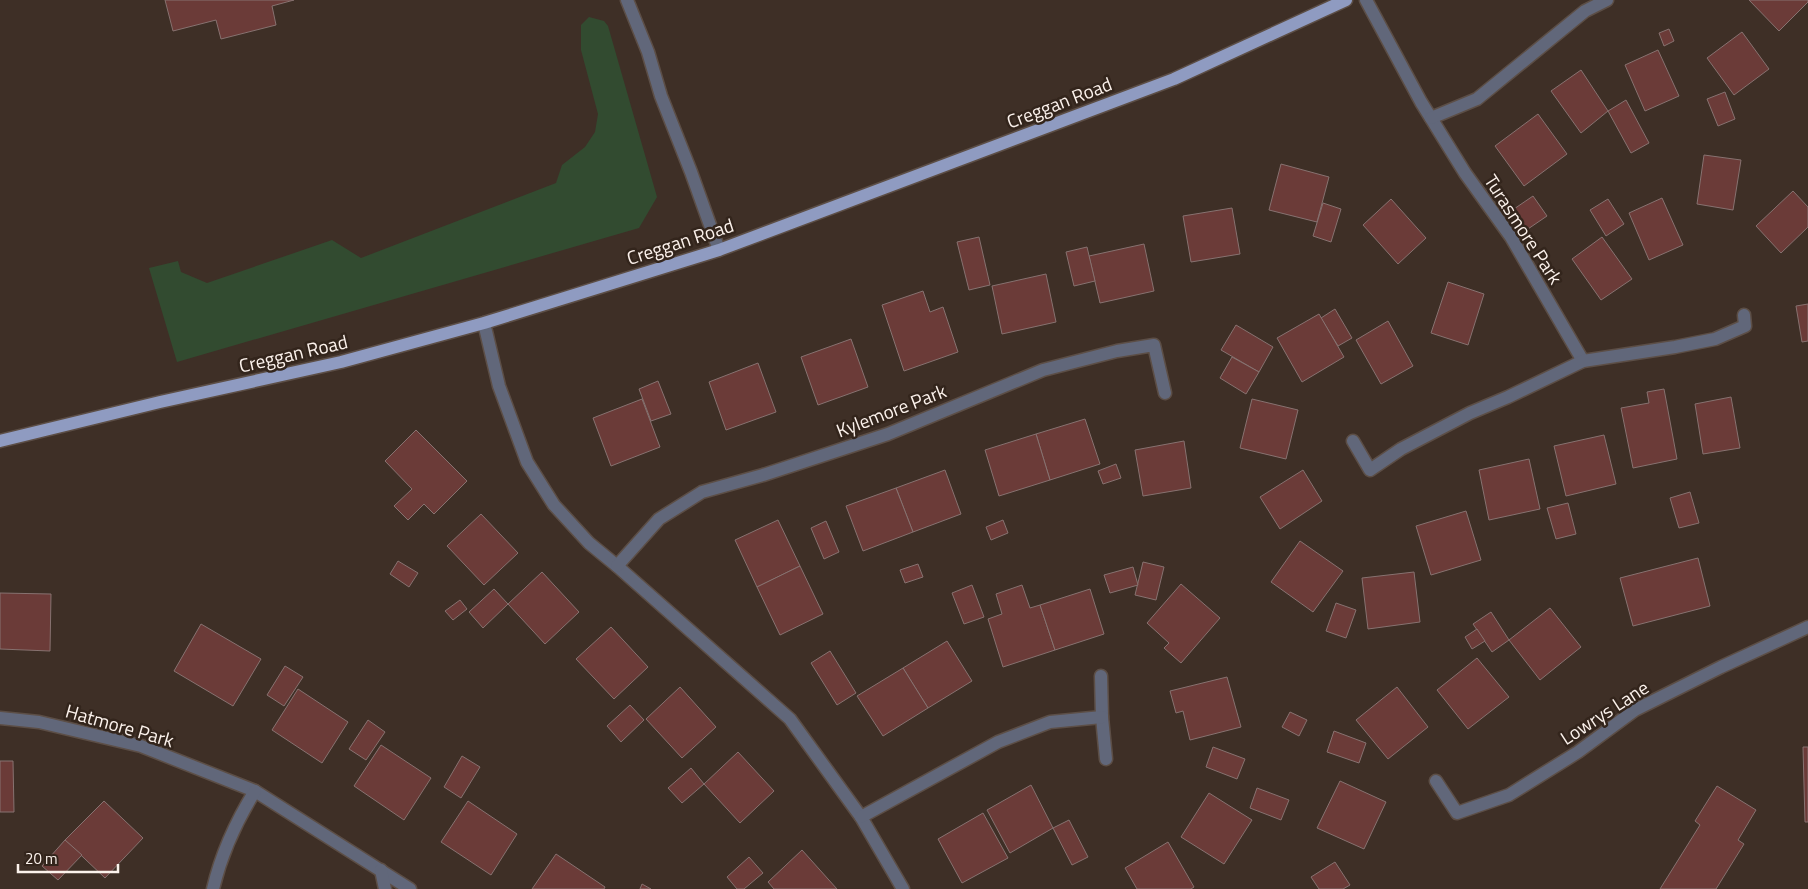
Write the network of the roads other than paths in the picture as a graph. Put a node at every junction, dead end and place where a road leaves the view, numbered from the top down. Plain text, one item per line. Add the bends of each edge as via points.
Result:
1 (627, 0) edge
2 (1346, 0) edge
3 (1366, 0) edge
4 (1607, 0) edge
5 (1431, 118) junction
6 (718, 250) junction
7 (1744, 315) dead end
8 (484, 323) junction
9 (1583, 361) junction
10 (1165, 394) dead end
11 (0, 440) edge
12 (1353, 441) dead end
13 (616, 566) junction
14 (1808, 627) edge
15 (1102, 676) dead end
16 (1102, 717) junction
17 (0, 718) edge
18 (1106, 759) dead end
19 (1436, 781) dead end
20 (255, 790) junction
21 (861, 817) junction
22 (381, 870) junction
23 (213, 889) edge
24 (385, 889) edge
25 (410, 889) edge
26 (903, 889) edge

1 - 6 street
2 - 6 main road, Creggan Road via 1174,79
3 - 5 street, Turasmore Park
4 - 5 street via 1585,11 1477,99
5 - 9 street, Turasmore Park via 1511,237
6 - 8 main road, Creggan Road
7 - 9 street via 1745,326 1715,339
8 - 11 main road, Creggan Road via 340,362
8 - 13 street via 499,386 527,462 554,505 589,543
9 - 12 street via 1470,412 1401,449 1370,470
10 - 13 street, Kylemore Park via 1154,345 1043,370 888,434 702,492 659,519
13 - 21 street via 790,719
14 - 19 street, Lowrys Lane via 1636,710 1578,752 1509,795 1457,813
15 - 16 street
16 - 18 street
16 - 21 street via 1050,722 998,742
17 - 20 street, Hatmore Park via 39,722 141,746
20 - 22 street, Hatmore Park
20 - 23 street via 218,870
21 - 26 street
22 - 24 street
22 - 25 street, Hatmore Park

